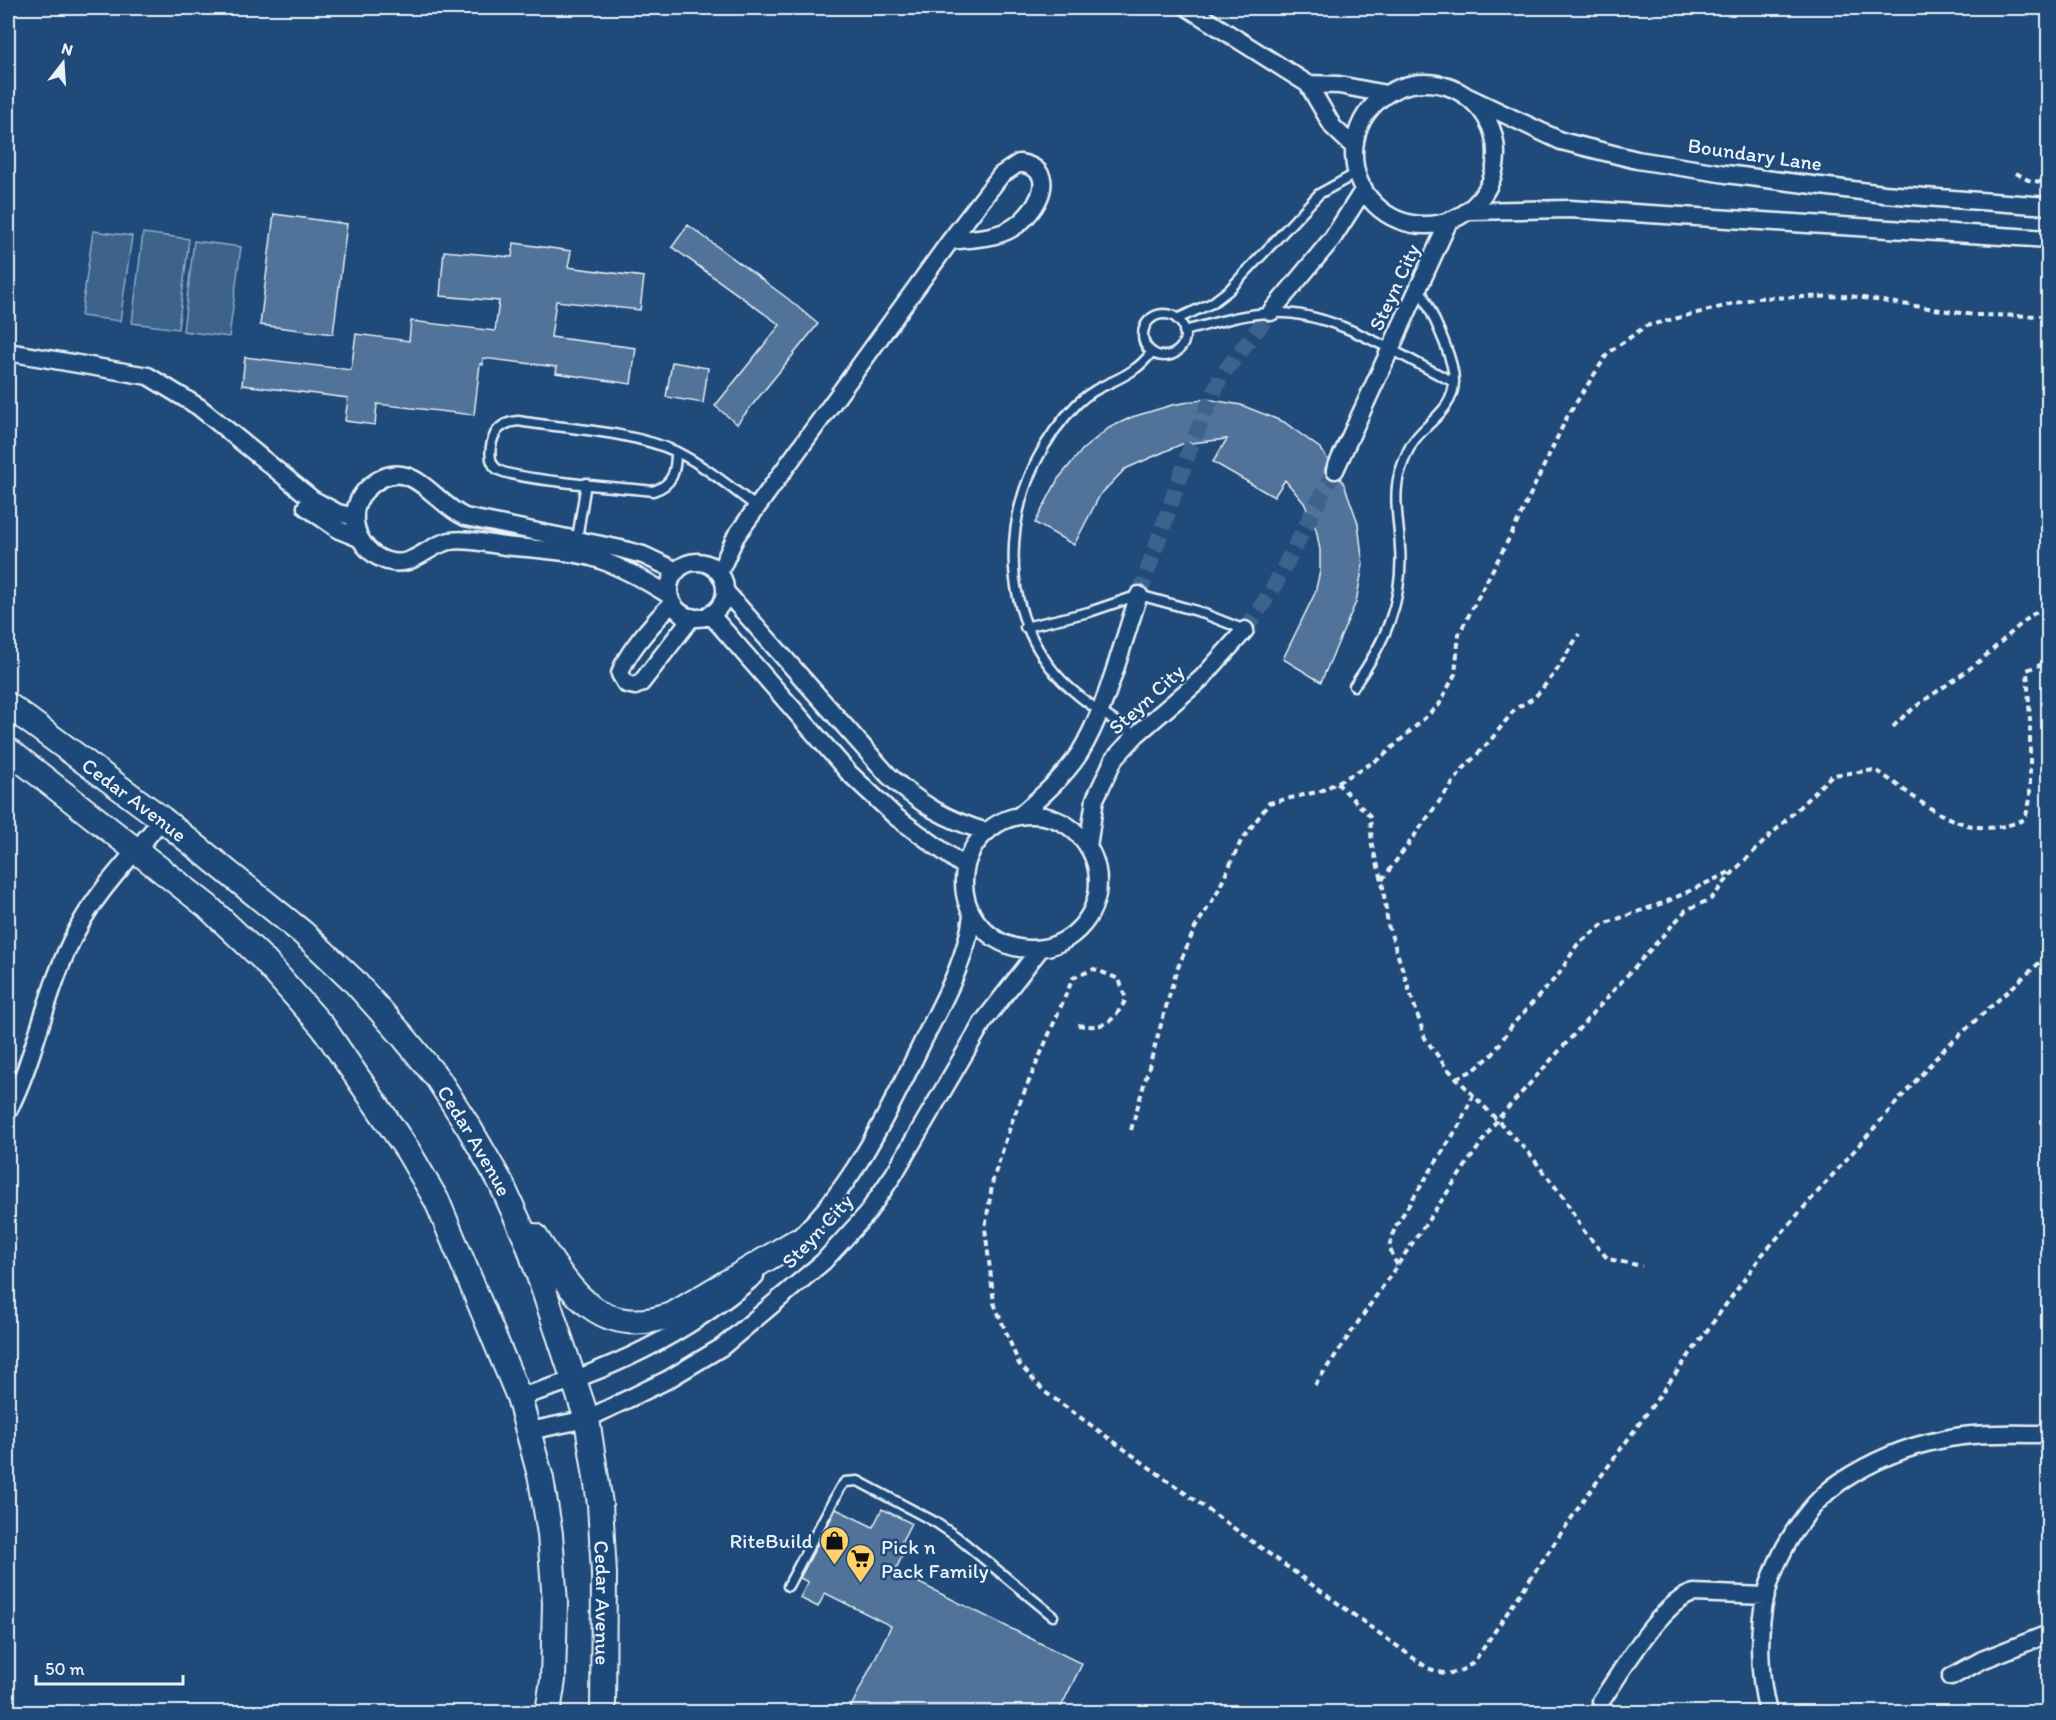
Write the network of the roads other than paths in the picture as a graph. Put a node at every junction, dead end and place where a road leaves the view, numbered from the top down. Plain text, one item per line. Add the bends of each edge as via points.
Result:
1 (1188, 8) edge
2 (1308, 84) junction
3 (1386, 94) junction
4 (1468, 97) junction
5 (1354, 147) junction
6 (1357, 173) junction
7 (1364, 189) junction
8 (2049, 206) edge
9 (1468, 211) junction
10 (1449, 221) junction
11 (2049, 239) edge
12 (951, 241) junction
13 (1420, 288) junction
14 (1271, 312) junction
15 (1177, 319) junction
16 (1184, 331) junction
17 (1389, 350) junction
18 (8, 352) edge
19 (1152, 352) junction
20 (1454, 382) junction
21 (182, 398) junction
22 (676, 452) junction
23 (1335, 470) tunnel mouth
24 (586, 483) junction
25 (757, 507) junction
26 (355, 517) junction
27 (736, 536) junction
28 (359, 538) junction
29 (577, 539) junction
30 (705, 563) junction
31 (677, 571) junction
32 (719, 573) junction
33 (724, 591) junction
34 (1139, 595) junction
35 (671, 599) junction
36 (710, 614) junction
37 (692, 617) junction
38 (1025, 627) junction
39 (1245, 630) joint
40 (1354, 686) dead end
41 (8, 705) edge
42 (1099, 711) junction
43 (1136, 735) junction
44 (8, 750) edge
45 (1019, 816) junction
46 (162, 819) junction
47 (987, 832) junction
48 (1088, 847) junction
49 (138, 850) junction
50 (965, 867) junction
51 (972, 916) junction
52 (1040, 949) junction
53 (8, 1111) edge
54 (501, 1183) junction
55 (795, 1242) junction
56 (576, 1381) junction
57 (519, 1397) junction
58 (587, 1419) junction
59 (529, 1431) junction
60 (2049, 1434) edge
61 (788, 1586) dead end
62 (1766, 1596) junction
63 (1053, 1616) dead end
64 (2049, 1634) edge
65 (1951, 1677) dead end
66 (1601, 1701) dead end
67 (548, 1713) edge
68 (603, 1713) edge
69 (1768, 1713) edge

1 - 2 street
2 - 3 street
2 - 5 street via 1333,127
3 - 4 street via 1427,83 1449,87
3 - 5 street via 1364,117
4 - 8 street, Boundary Lane via 1561,141 1637,160 1884,194
4 - 9 street via 1483,112 1493,132 1497,154 1494,176 1484,195
5 - 6 street
6 - 7 street
6 - 15 lane via 1319,194 1229,290 1212,303
7 - 10 street via 1380,208 1401,221 1425,225
7 - 14 street via 1332,239
9 - 10 street
9 - 11 street via 1570,210
10 - 13 street, Steyn City
12 - 12 street via 1006,170 1019,163 1036,168 1042,190 1035,206 1015,227 995,235
12 - 25 street
13 - 17 street, Steyn City
13 - 20 lane
14 - 16 lane
14 - 17 lane via 1312,317 1344,327
15 - 16 lane
15 - 19 lane via 1164,314 1146,323 1143,336
16 - 19 lane via 1178,350 1165,356
17 - 20 lane
17 - 23 street, Steyn City
18 - 21 street via 130,371 161,382
19 - 38 lane via 1137,368 1098,386 1077,404 1051,437 1033,469 1013,534 1014,567
20 - 40 lane via 1445,407 1411,444 1399,476 1397,600 1377,653
21 - 26 street via 199,407 312,500
21 - 28 street via 192,415 269,479 326,522
22 - 24 lane via 676,468 662,488 653,491
22 - 24 lane via 634,439 518,421 508,422 495,435 490,451 497,469 519,476
22 - 25 lane
24 - 29 lane
25 - 27 street
26 - 28 street
26 - 29 street via 357,504 369,488 398,475 423,483 442,504 465,517
27 - 30 street
27 - 32 street
28 - 35 street via 367,549 390,562 416,559 449,541 576,554 622,568
29 - 31 street via 643,555
30 - 31 street via 689,563
30 - 32 street
31 - 35 street via 671,578
32 - 33 street
33 - 36 street via 722,601
33 - 47 street via 896,782 939,815
34 - 38 lane
34 - 39 lane via 1176,604
34 - 42 street, Steyn City
35 - 37 street via 684,615
35 - 37 street via 624,664 620,675 626,684 641,683
36 - 37 street
36 - 50 street via 849,773 896,817
38 - 42 lane via 1054,672
39 - 43 street, Steyn City via 1202,678
41 - 46 main road, Cedar Avenue
42 - 43 lane
42 - 45 street, Steyn City via 1080,752 1062,777
43 - 48 street, Steyn City via 1114,759 1102,780
44 - 49 main road, Cedar Avenue
45 - 47 street
45 - 48 street via 1043,817 1065,824
46 - 49 street
46 - 54 main road, Cedar Avenue via 303,933 353,980 438,1079
47 - 50 street via 973,848
48 - 52 street via 1097,867 1098,889 1092,911 1080,929 1062,943
49 - 53 street via 99,895 76,931 29,1065
49 - 57 main road, Cedar Avenue via 207,906 262,958 323,1027 408,1151 437,1201
50 - 51 street via 963,884
51 - 52 street via 1001,943 1020,949
51 - 55 street, Steyn City via 955,977 902,1085 841,1187
52 - 58 street, Steyn City via 983,1022 866,1215 823,1262 722,1347 668,1380
54 - 55 main road via 566,1285 593,1310 618,1321 653,1322 672,1315
54 - 56 main road, Cedar Avenue via 528,1243
55 - 56 street, Steyn City via 692,1323 613,1366
56 - 57 street, Steyn City
56 - 58 main road, Cedar Avenue
57 - 59 main road, Cedar Avenue
58 - 59 street, Steyn City
58 - 68 main road, Cedar Avenue via 600,1504 604,1574
59 - 67 main road, Cedar Avenue via 550,1534 555,1603
60 - 62 street via 1941,1439 1903,1450 1839,1483 1797,1527
61 - 63 lane via 840,1488 845,1482 858,1480 957,1537
62 - 66 street via 1685,1596 1662,1615
62 - 69 street via 1761,1673
64 - 65 street via 1982,1660

